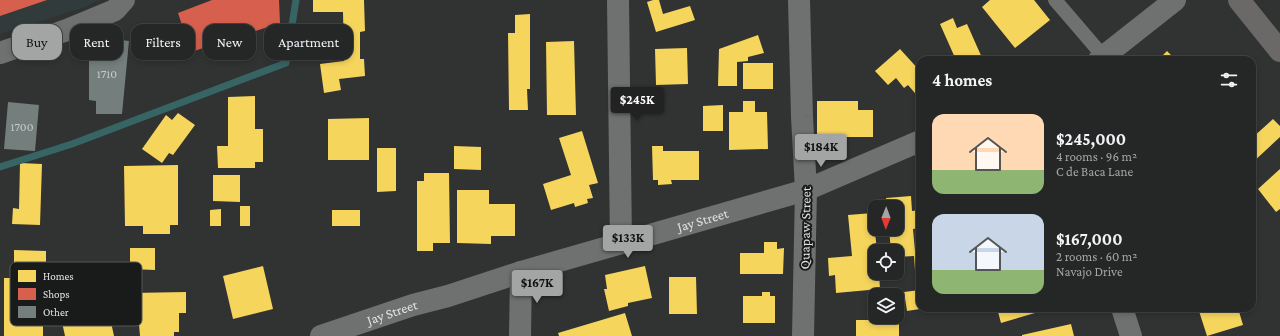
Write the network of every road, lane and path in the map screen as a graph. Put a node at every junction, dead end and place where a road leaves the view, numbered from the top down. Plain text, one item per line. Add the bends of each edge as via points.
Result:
1 (124, 0) edge
2 (618, 0) edge
3 (799, 0) edge
4 (1055, 0) edge
5 (1175, 0) edge
6 (1239, 0) edge
7 (1280, 51) edge
8 (0, 53) edge
9 (1100, 56) edge
10 (1106, 56) edge
11 (916, 143) edge
12 (806, 190) junction
13 (621, 243) junction
14 (521, 272) junction
15 (1123, 312) edge
16 (321, 336) edge
17 (520, 336) edge
18 (803, 336) edge
19 (1132, 336) edge

1 - 8 street via 115,10
2 - 13 street
3 - 12 street, Quapaw Street
4 - 9 lane
5 - 10 street
6 - 7 street
11 - 12 street, Jay Street
12 - 13 street, Jay Street
12 - 18 street, Quapaw Street
13 - 14 street, Jay Street
14 - 16 street, Jay Street
14 - 17 street
15 - 19 street

